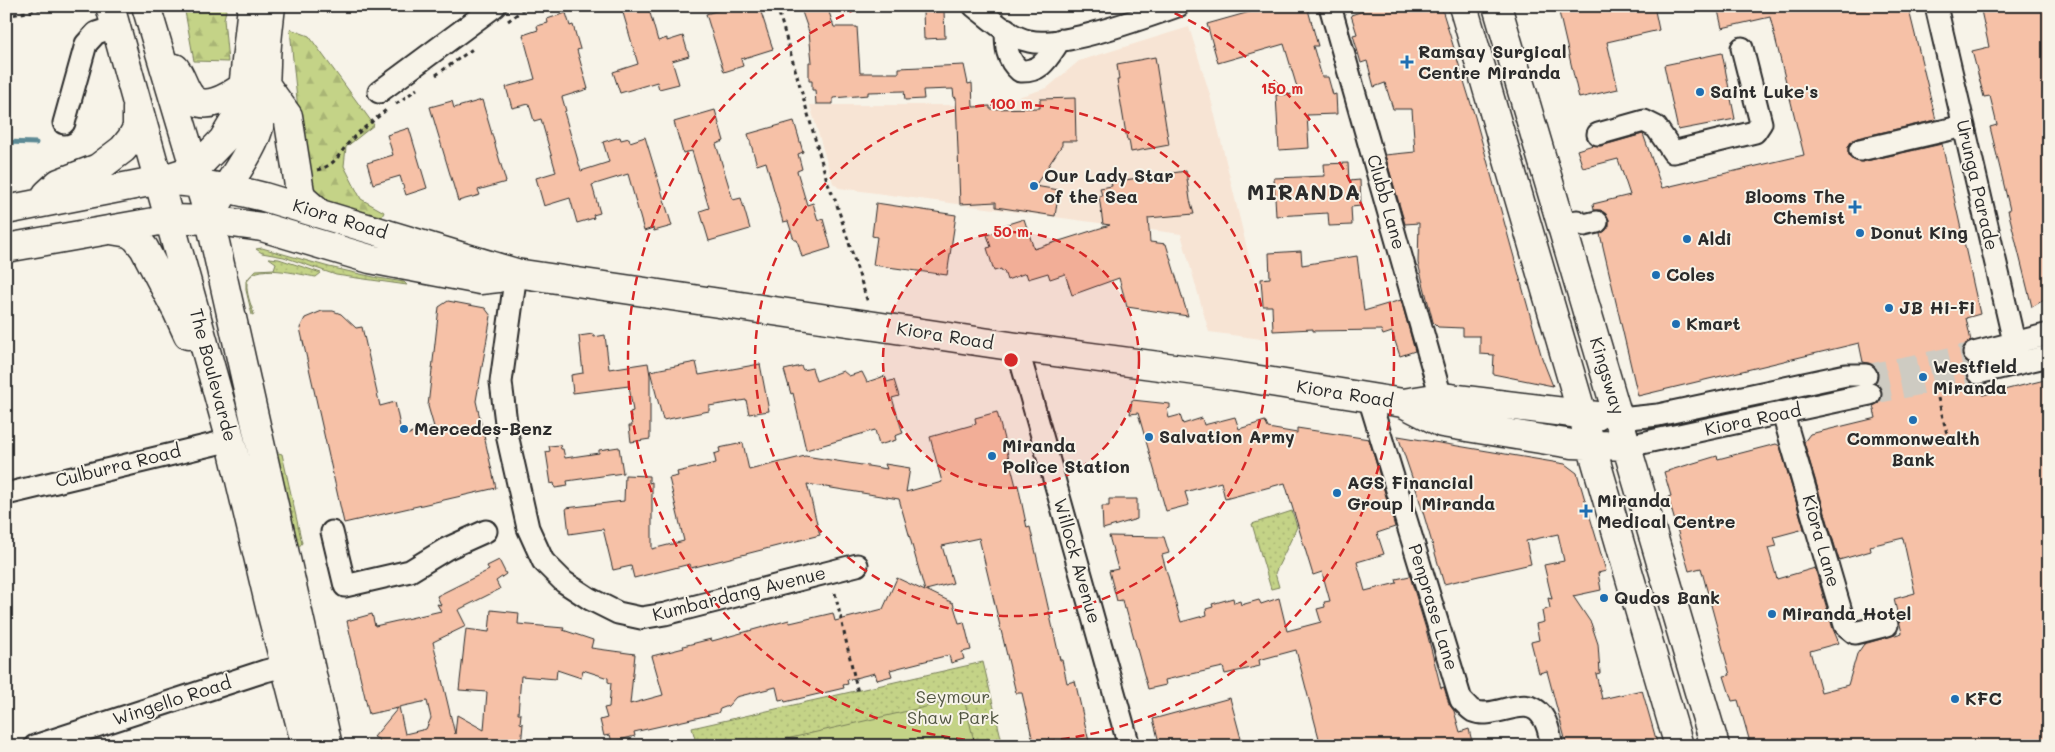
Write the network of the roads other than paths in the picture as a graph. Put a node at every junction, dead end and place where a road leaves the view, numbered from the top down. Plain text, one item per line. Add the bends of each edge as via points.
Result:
1 (146, 6) edge
2 (252, 6) edge
3 (271, 6) edge
4 (495, 6) edge
5 (974, 6) edge
6 (1178, 6) edge
7 (1330, 6) edge
8 (1463, 6) edge
9 (1497, 6) edge
10 (1936, 6) edge
11 (105, 18) edge
12 (1006, 29) junction
13 (1060, 40) junction
14 (158, 48) junction
15 (1742, 48) dead end
16 (254, 85) junction
17 (379, 92) dead end
18 (136, 102) junction
19 (64, 124) dead end
20 (1964, 126) junction
21 (1598, 134) dead end
22 (1860, 150) dead end
23 (197, 176) junction
24 (160, 180) junction
25 (226, 187) junction
26 (37, 203) junction
27 (6, 210) edge
28 (320, 214) junction
29 (171, 219) junction
30 (210, 220) junction
31 (111, 230) junction
32 (6, 248) edge
33 (516, 273) junction
34 (2049, 334) edge
35 (1017, 347) junction
36 (2017, 353) junction
37 (2049, 356) edge
38 (1976, 363) tunnel mouth
39 (1369, 398) junction
40 (1441, 398) junction
41 (1403, 404) junction
42 (1582, 414) junction
43 (1784, 414) junction
44 (1620, 418) junction
45 (231, 440) junction
46 (1592, 445) junction
47 (1628, 446) junction
48 (6, 494) edge
49 (332, 532) dead end
50 (486, 532) dead end
51 (857, 565) dead end
52 (1887, 625) dead end
53 (297, 663) junction
54 (36, 746) edge
55 (306, 746) edge
56 (328, 746) edge
57 (1129, 746) edge
58 (1552, 746) edge
59 (1679, 746) edge
60 (1715, 746) edge

1 - 14 main road, The Boulevarde
2 - 16 main road
3 - 16 main road via 267,46
4 - 17 street
5 - 12 street
6 - 13 street
7 - 40 street, Clubb Lane
8 - 42 main road, Kingsway
9 - 44 main road, Kingsway via 1583,220
10 - 20 street, Urunga Parade
11 - 18 main road, The Boulevarde
11 - 19 street via 102,31 86,44
12 - 13 street via 1029,42
12 - 13 street via 1009,58 1020,71 1031,71 1041,66
14 - 16 main road via 179,73 188,94 195,100 217,102
14 - 23 main road, The Boulevarde
15 - 21 street via 1760,123 1755,132 1672,152 1656,127 1644,121
16 - 23 main road via 231,129
16 - 25 main road via 262,114 252,144
16 - 28 main road via 288,116 298,186 302,196
18 - 24 main road, The Boulevarde
18 - 26 main road via 137,128 128,144 95,170 59,183
20 - 22 street
20 - 36 street, Urunga Parade
23 - 24 main road, Kiora Road
23 - 25 main road, Kiora Road
23 - 30 main road, The Boulevarde
24 - 26 main road, Kiora Road
24 - 29 main road, The Boulevarde
25 - 28 main road, Kiora Road
25 - 30 main road
26 - 27 main road, Kiora Road
28 - 33 main road, Kiora Road
29 - 30 main road, Kiora Road
29 - 31 main road, Kiora Road
29 - 45 main road, The Boulevarde
30 - 33 main road, Kiora Road via 262,227 370,259 448,275 480,280
30 - 53 main road, The Boulevarde
31 - 32 main road, Kiora Road
31 - 45 main road via 129,233 144,248 180,316 207,396
33 - 35 main road, Kiora Road
33 - 51 street, Kumbardang Avenue via 501,382 508,439 528,528 543,561 564,582 618,613 641,618
34 - 36 street
35 - 39 main road, Kiora Road
35 - 57 street, Willock Avenue
36 - 37 street
36 - 38 street
39 - 41 main road, Kiora Road
39 - 58 street, Penprase Lane via 1461,700 1472,710 1484,713 1523,705 1536,709 1545,720
40 - 41 main road, Kiora Road
40 - 42 main road, Kiora Road
41 - 46 main road, Kiora Road via 1442,423
42 - 44 main road, Kiora Road
42 - 46 main road, Kingsway
43 - 44 street, Kiora Road via 1868,384 1846,375 1658,415
43 - 47 street, Kiora Road
43 - 52 street, Kiora Lane via 1845,625 1855,633
44 - 47 main road, Kingsway
45 - 48 street, Culburra Road
45 - 53 main road, The Boulevarde
46 - 47 main road, Kiora Road
46 - 59 main road, Kingsway
47 - 60 main road, Kingsway
49 - 50 street via 345,586 410,571 446,549
53 - 54 street, Wingello Road
53 - 55 main road, The Boulevarde
53 - 56 main road, The Boulevarde

